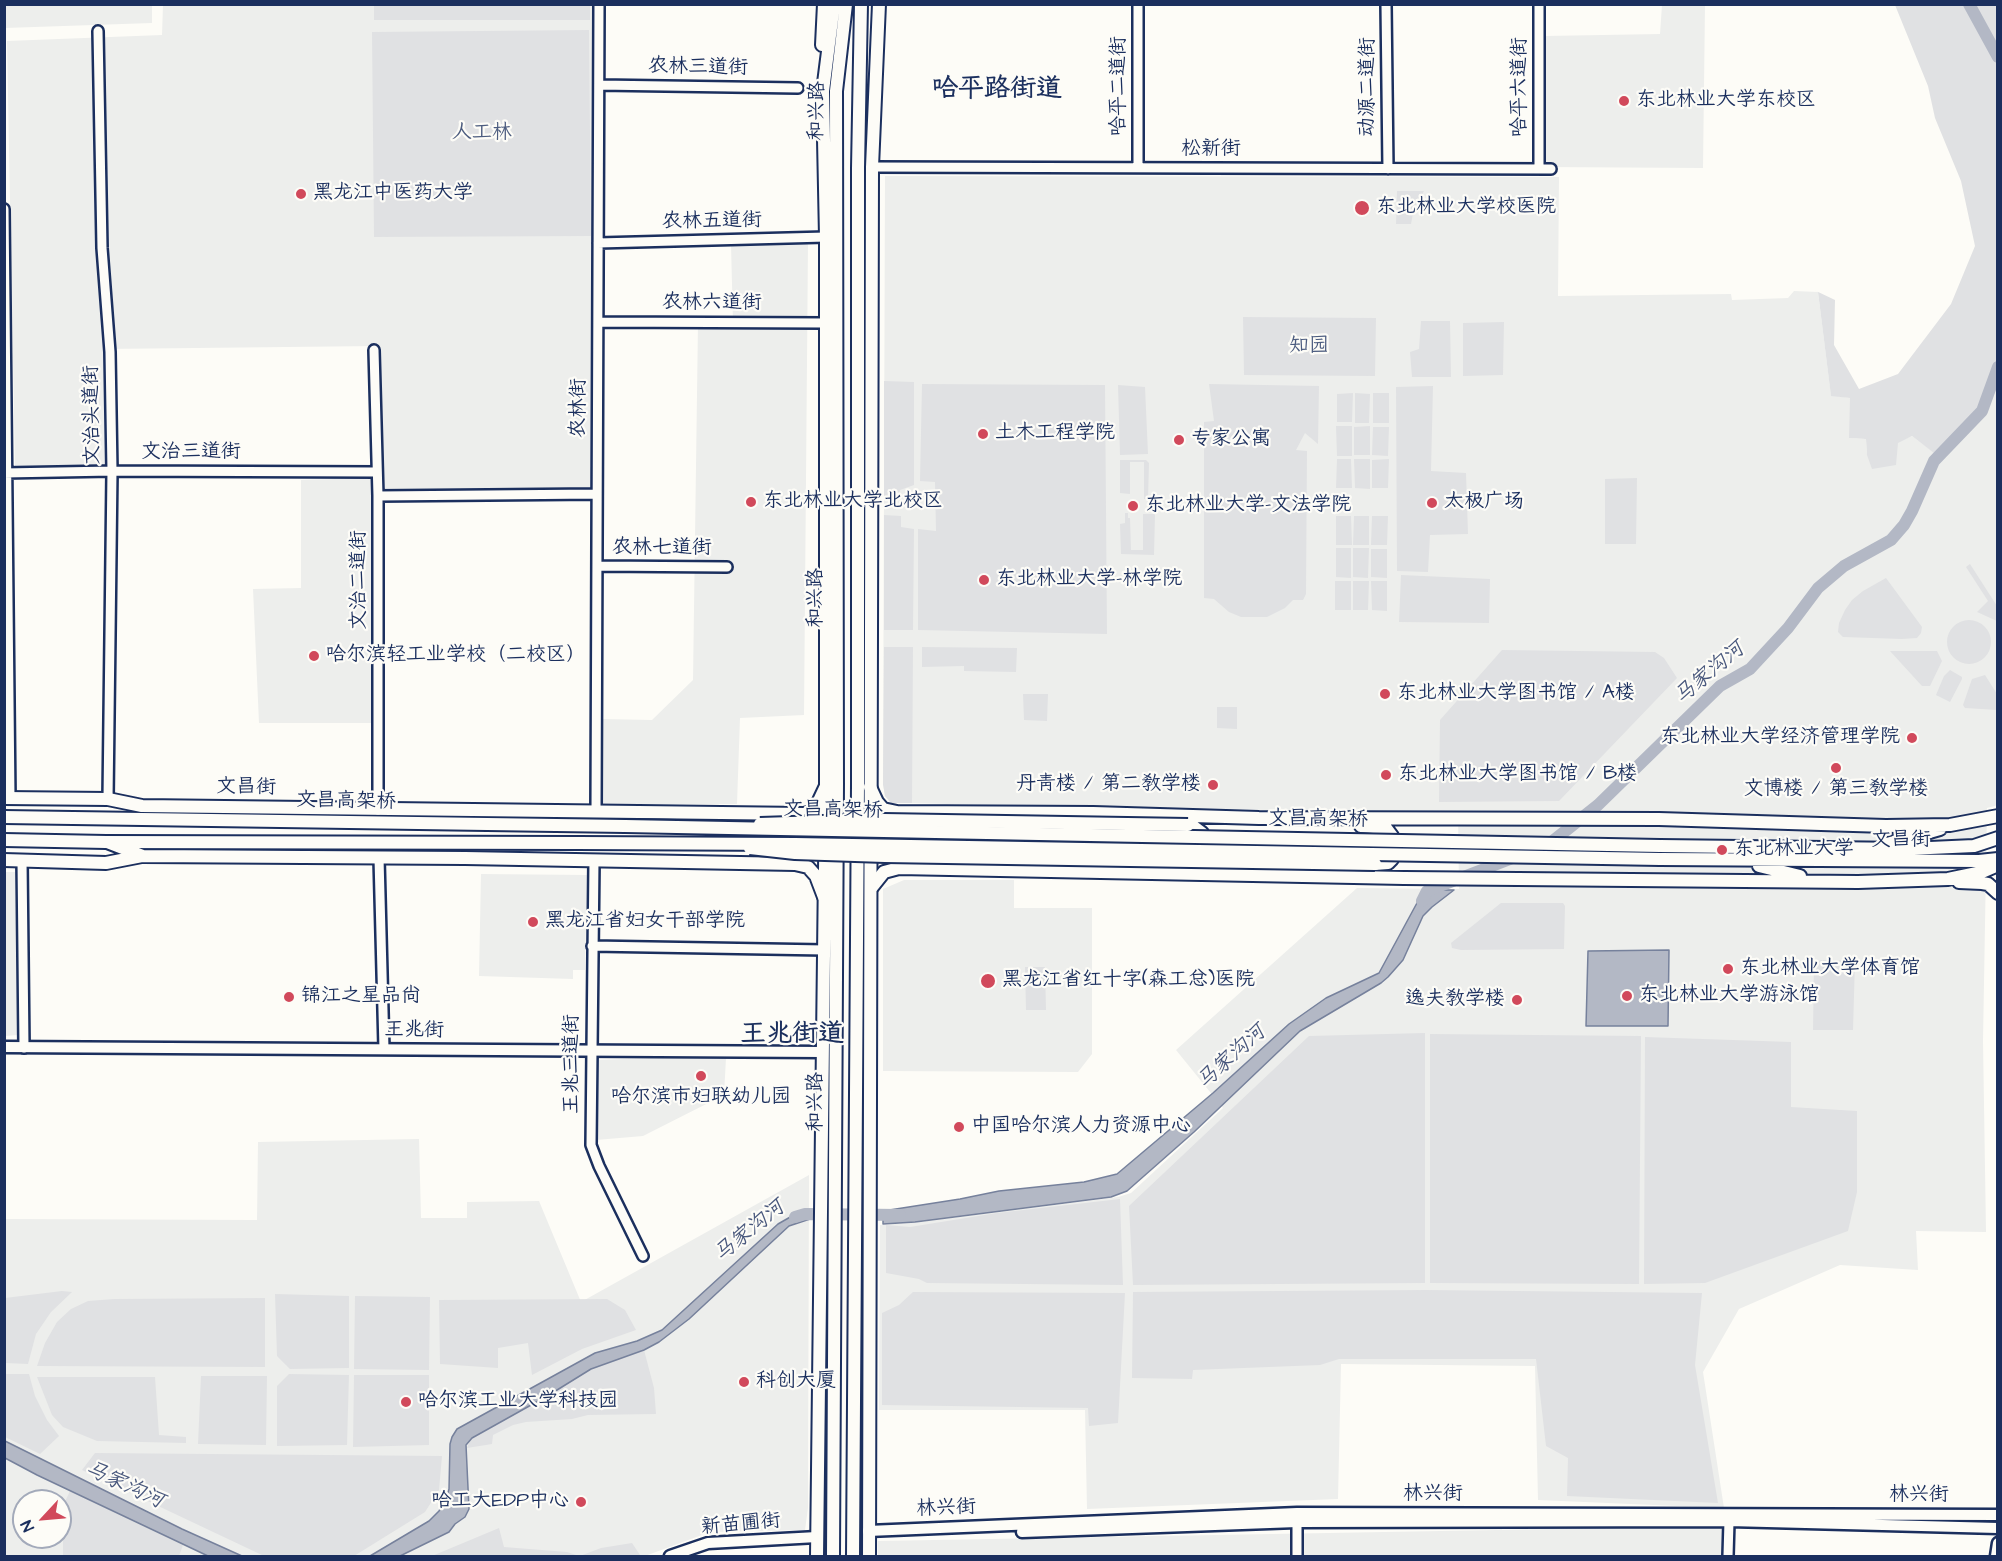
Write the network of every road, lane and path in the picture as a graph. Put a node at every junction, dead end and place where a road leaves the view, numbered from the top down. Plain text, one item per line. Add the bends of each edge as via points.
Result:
1 (599, 4) edge
2 (824, 4) edge
3 (834, 4) edge
4 (846, 4) edge
5 (861, 4) edge
6 (879, 4) edge
7 (1138, 4) edge
8 (1386, 4) edge
9 (1539, 4) edge
10 (98, 31) dead end
11 (859, 54) junction
12 (599, 85) junction
13 (798, 88) dead end
14 (823, 91) junction
15 (836, 91) junction
16 (825, 166) junction
17 (1138, 168) junction
18 (1388, 169) junction
19 (1539, 169) junction
20 (1551, 169) dead end
21 (872, 173) junction
22 (4, 209) edge
23 (826, 237) junction
24 (598, 243) junction
25 (598, 322) junction
26 (825, 323) junction
27 (374, 350) dead end
28 (112, 471) junction
29 (377, 472) junction
30 (6, 473) edge
31 (597, 494) junction
32 (378, 496) junction
33 (597, 566) junction
34 (727, 567) dead end
35 (826, 783) junction
36 (869, 789) junction
37 (7, 799) edge
38 (108, 799) junction
39 (142, 806) junction
40 (378, 810) junction
41 (465, 811) junction
42 (596, 811) junction
43 (924, 812) junction
44 (768, 814) junction
45 (1998, 816) edge
46 (4, 817) edge
47 (107, 818) junction
48 (1259, 818) junction
49 (518, 824) junction
50 (1949, 825) junction
51 (707, 827) junction
52 (4, 840) edge
53 (1993, 840) edge
54 (106, 842) junction
55 (518, 842) junction
56 (710, 845) junction
57 (1660, 846) joint
58 (1874, 848) junction
59 (143, 856) junction
60 (379, 858) junction
61 (465, 858) junction
62 (1998, 858) edge
63 (1660, 859) joint
64 (4, 860) edge
65 (22, 860) junction
66 (594, 860) junction
67 (1719, 860) junction
68 (770, 863) junction
69 (1998, 865) edge
70 (927, 869) junction
71 (1181, 875) junction
72 (1817, 880) junction
73 (1874, 882) junction
74 (872, 887) junction
75 (1998, 893) edge
76 (824, 897) junction
77 (856, 933) junction
78 (592, 946) junction
79 (825, 950) junction
80 (856, 1022) junction
81 (4, 1047) edge
82 (24, 1048) junction
83 (384, 1049) junction
84 (592, 1052) junction
85 (823, 1052) junction
86 (869, 1052) junction
87 (643, 1256) dead end
88 (870, 1322) junction
89 (855, 1382) junction
90 (1998, 1515) edge
91 (1729, 1521) junction
92 (1297, 1522) junction
93 (1998, 1528) edge
94 (869, 1533) junction
95 (1998, 1543) edge
96 (817, 1546) edge
97 (670, 1557) edge
98 (684, 1557) edge
99 (832, 1557) edge
100 (853, 1557) edge
101 (859, 1557) edge
102 (869, 1557) edge
103 (1297, 1557) edge
104 (1728, 1557) edge
105 (1996, 1557) edge

1 - 12 street, 农林街
2 - 14 main road, 和兴路
3 - 14 main road, 和兴路
4 - 15 main road, 和兴路
5 - 11 main road
6 - 21 main road
7 - 17 street, 哈平二道街
8 - 18 street, 动源二道街
9 - 19 street, 哈平六道街
10 - 28 street, 文治头道街
11 - 21 main road
11 - 77 main road
12 - 13 street, 农林三道街
12 - 24 street, 农林街
14 - 16 main road, 和兴路
15 - 16 main road
15 - 99 main road, 和兴路 via 836,1191
16 - 23 main road, 和兴路
17 - 18 street, 松新街
17 - 21 street, 松新街
18 - 19 street, 松新街
19 - 20 street, 松新街
21 - 36 main road
22 - 30 street
23 - 24 street, 农林五道街
23 - 26 main road, 和兴路
24 - 25 street, 农林街
25 - 26 street, 农林六道街
25 - 31 street, 农林街
26 - 35 main road, 和兴路
27 - 29 street, 文治二道街
28 - 29 street, 文治三道街
28 - 30 street, 文治三道街
28 - 38 street, 文治头道街
29 - 32 street, 文治二道街
30 - 37 street
31 - 32 street
31 - 33 street, 农林街
32 - 40 street, 文治二道街
33 - 34 street, 农林七道街
33 - 42 street, 农林街
35 - 44 main road, 文昌街 via 813,811
35 - 76 main road, 和兴路
36 - 43 main road via 883,809 890,812
36 - 74 main road
36 - 77 main road
37 - 38 main road, 文昌街
38 - 39 main road, 文昌街
39 - 40 main road, 文昌街
39 - 47 main road
40 - 41 main road, 文昌街
41 - 42 main road, 文昌街
41 - 49 main road
42 - 44 main road, 文昌街
43 - 48 main road
43 - 70 main road via 911,817 902,838 906,854 916,865
44 - 68 main road via 782,821 788,833 783,855
45 - 50 main road
46 - 47 main road, 文昌高架桥
47 - 49 main road, 文昌高架桥
48 - 50 main road via 1659,819
48 - 56 main road, bridge via 1296,826 1386,828 1392,836 1394,855 1388,863 1375,864 795,853
49 - 51 main road, 文昌高架桥, bridge
50 - 58 main road
51 - 57 main road, 文昌高架桥, bridge
51 - 71 main road, bridge via 884,820 1188,825 1202,833 1206,852 1202,863
52 - 54 main road, 文昌高架桥
53 - 58 main road, 文昌街 via 1956,847
54 - 55 main road, 文昌高架桥
54 - 59 main road
55 - 56 main road, 文昌高架桥, bridge
55 - 61 main road
56 - 63 main road, 文昌高架桥, bridge via 795,843
57 - 58 main road, 文昌街
59 - 60 main road
59 - 65 main road via 106,863
60 - 61 main road
60 - 83 street
61 - 66 main road
62 - 67 main road, 文昌街
63 - 67 main road, 文昌街
64 - 65 main road
65 - 82 street
66 - 68 main road
66 - 78 street, 王兆三道街
67 - 72 main road
68 - 76 main road via 808,867
69 - 73 main road via 1948,879
70 - 71 main road
70 - 74 main road via 891,869
71 - 72 main road
72 - 73 main road
73 - 75 main road via 1982,883
74 - 86 main road
76 - 79 main road, 和兴路
77 - 80 main road
78 - 79 street
78 - 84 street, 王兆三道街
79 - 85 main road, 和兴路
80 - 86 main road
80 - 89 main road
81 - 82 main road, 王兆街
82 - 83 main road, 王兆街
83 - 84 main road, 王兆街
84 - 85 main road, 王兆街
84 - 87 street, 王兆三道街 via 591,1145
85 - 96 main road, 和兴路
86 - 88 main road
88 - 89 main road
88 - 94 main road
89 - 100 main road
90 - 94 main road, 林兴街 via 1297,1513
91 - 92 main road, 林兴街
91 - 93 main road, 林兴街
91 - 104 street
92 - 94 main road, 林兴街
92 - 103 street
94 - 101 main road
94 - 102 main road
95 - 105 main road
96 - 97 main road, 新苗圃街 via 708,1543
96 - 98 main road, 新苗圃街 via 707,1548

